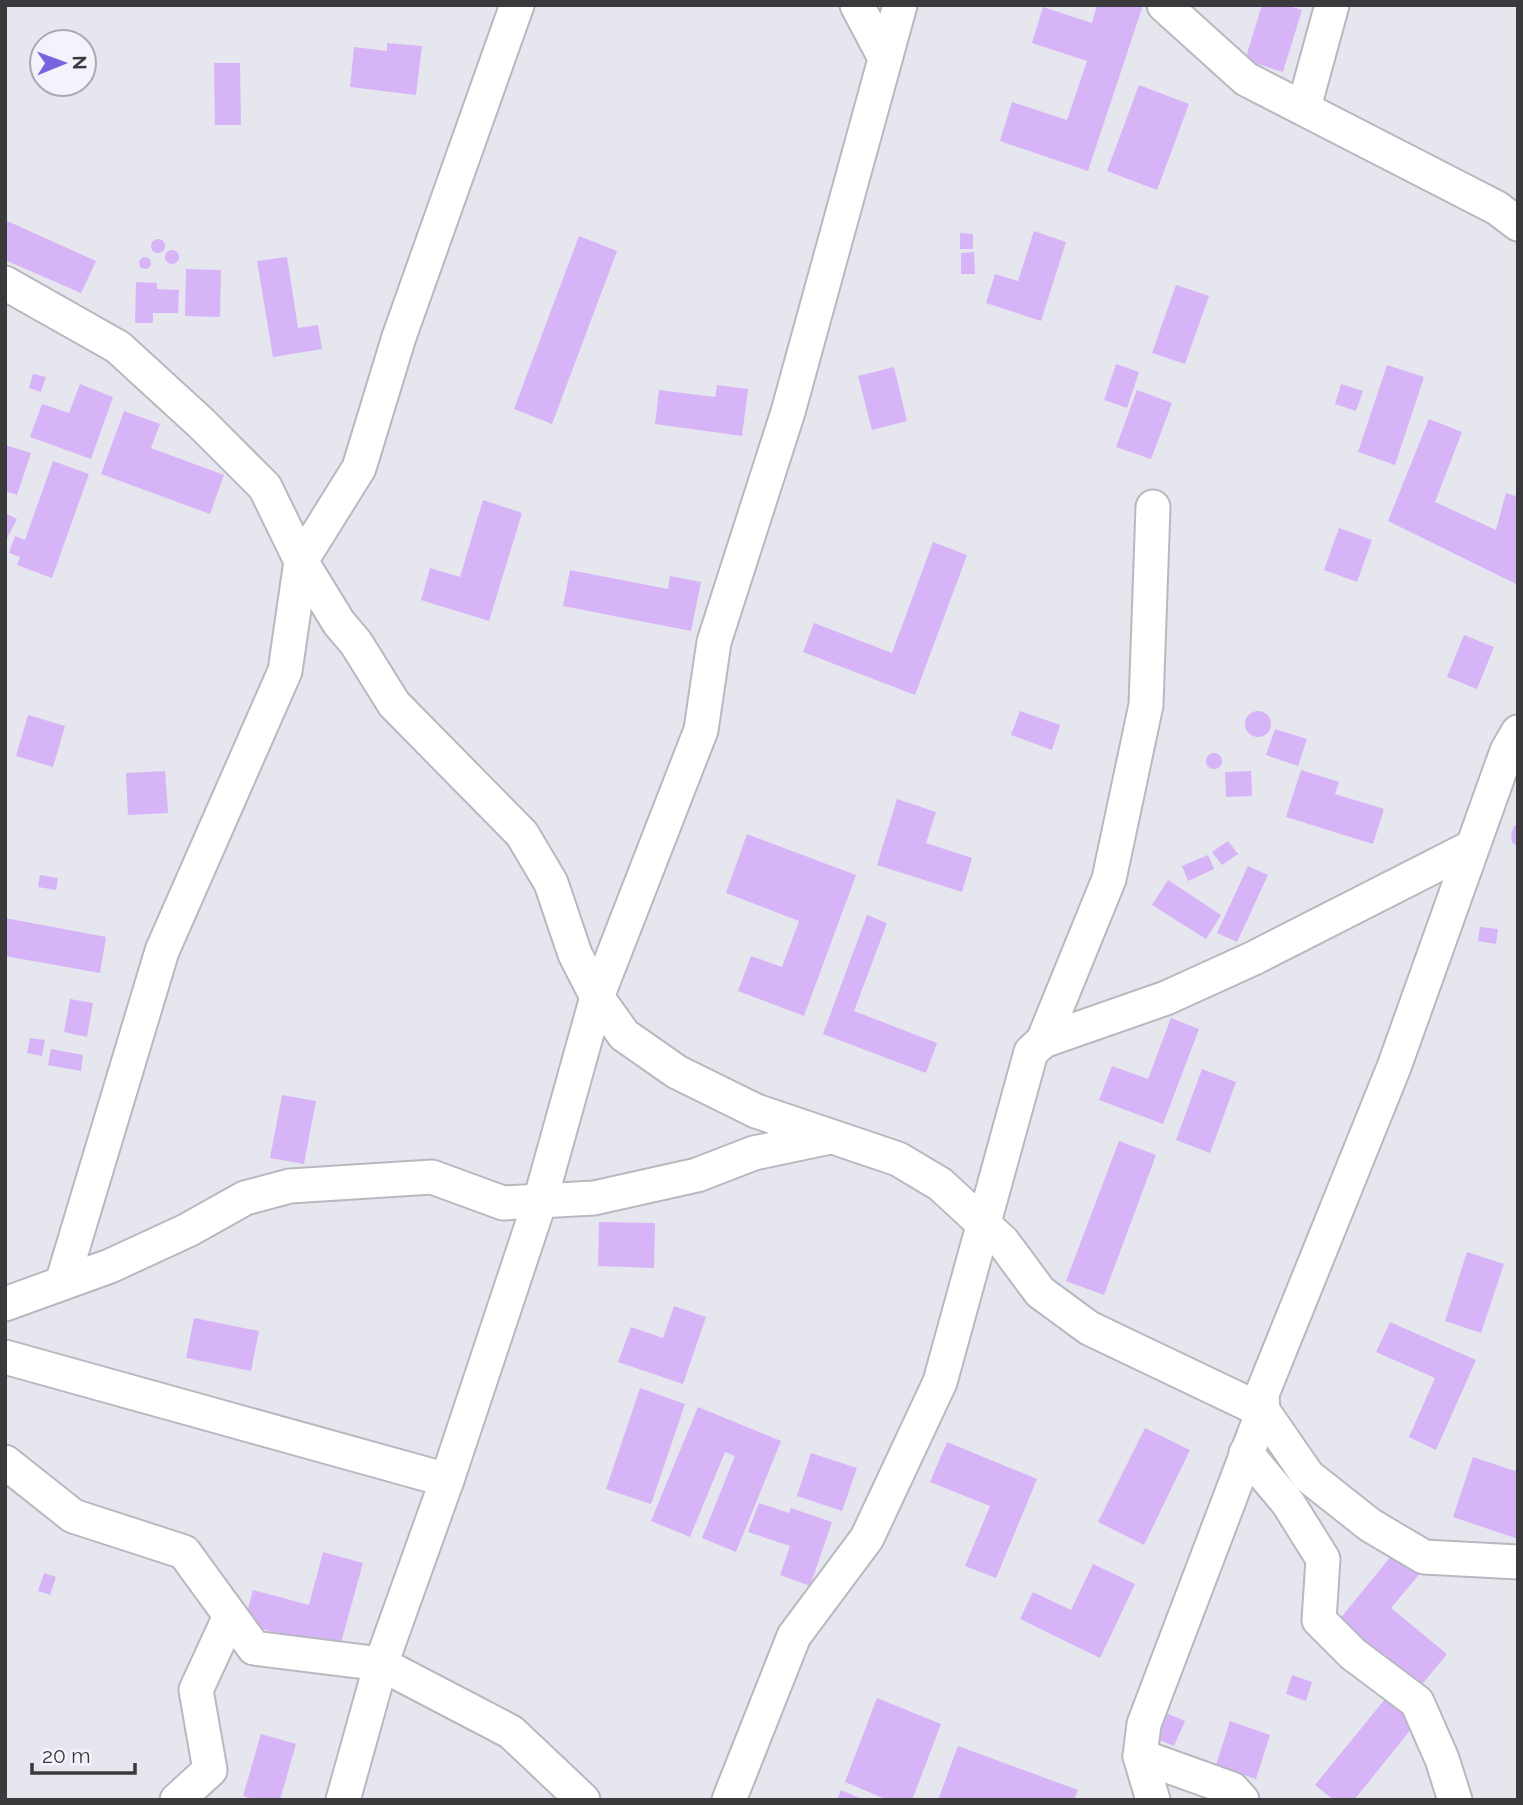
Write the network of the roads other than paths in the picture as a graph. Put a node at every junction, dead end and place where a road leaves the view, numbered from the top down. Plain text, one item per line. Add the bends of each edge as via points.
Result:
1 (517, 5) edge
2 (857, 5) edge
3 (900, 5) edge
4 (1164, 5) edge
5 (1332, 5) edge
6 (885, 58) junction
7 (1304, 107) junction
8 (1518, 224) edge
9 (5, 283) edge
10 (1153, 507) dead end
11 (301, 561) junction
12 (1518, 732) edge
13 (1472, 847) junction
14 (597, 997) junction
15 (1042, 1041) junction
16 (830, 1136) junction
17 (540, 1200) junction
18 (985, 1226) junction
19 (62, 1283) junction
20 (5, 1304) edge
21 (5, 1357) edge
22 (1263, 1412) junction
23 (1246, 1453) junction
24 (5, 1462) edge
25 (447, 1480) junction
26 (1518, 1562) edge
27 (230, 1616) junction
28 (381, 1664) junction
29 (1140, 1756) junction
30 (177, 1800) edge
31 (343, 1800) edge
32 (583, 1800) edge
33 (729, 1800) edge
34 (1153, 1800) edge
35 (1242, 1800) edge
36 (1455, 1800) edge

1 - 11 street via 399,337 359,468
2 - 6 street
3 - 6 street
4 - 7 street via 1246,79
5 - 7 street
6 - 14 street via 788,412 714,642 701,730
7 - 8 street via 1497,208
9 - 11 street via 118,347 201,423 265,486
10 - 15 street via 1146,705 1109,879
11 - 14 street via 394,704 522,834 551,883 575,954
11 - 19 street via 285,671 162,951
12 - 13 street
13 - 15 street via 1166,998
13 - 22 street via 1394,1066 1262,1394
14 - 16 street via 624,1035 677,1072 756,1111
14 - 17 street
15 - 18 street via 1031,1052
16 - 17 street via 754,1153 697,1175 594,1198
16 - 18 street via 898,1159 940,1184
17 - 19 street via 503,1203 432,1177 290,1186 245,1198 188,1230
17 - 25 street
18 - 22 street via 1003,1242 1040,1292 1089,1328
18 - 33 street via 940,1382 867,1538 794,1636
19 - 20 street
21 - 25 street
22 - 23 street
22 - 26 street via 1308,1476 1370,1525 1424,1557
23 - 29 street via 1144,1724
23 - 36 street via 1288,1503 1323,1559 1320,1620 1353,1654 1418,1702
24 - 27 street via 73,1516 184,1552
25 - 28 street
27 - 28 street via 254,1648
27 - 30 street via 196,1690 210,1770
28 - 31 street
28 - 32 street via 511,1731
29 - 34 street
29 - 35 street via 1232,1789

